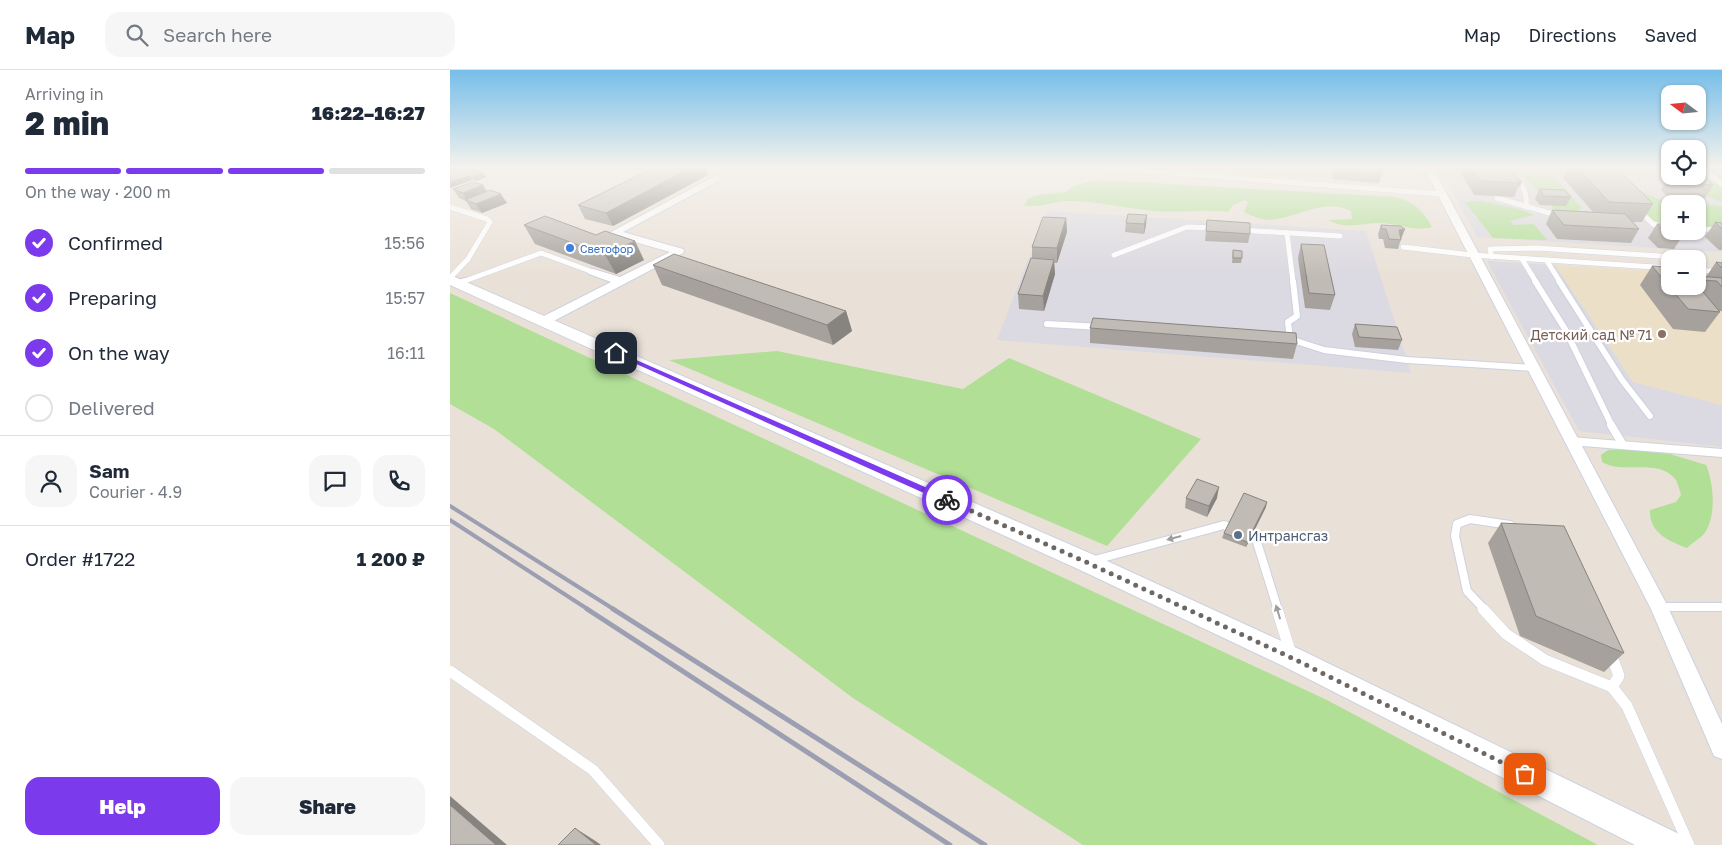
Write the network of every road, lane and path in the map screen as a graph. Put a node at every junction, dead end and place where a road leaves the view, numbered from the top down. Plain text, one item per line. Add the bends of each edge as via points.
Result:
1 (668, 204) edge
2 (1447, 204) edge
3 (1517, 204) edge
4 (1634, 206) edge
5 (450, 207) edge
6 (1526, 207) joint
7 (1567, 217) edge
8 (1661, 226) edge
9 (1223, 229) edge
10 (1232, 229) edge
11 (1706, 229) edge
12 (1722, 230) edge
13 (1287, 233) junction
14 (1340, 236) dead end
15 (1404, 247) dead end
16 (1114, 255) dead end
17 (1472, 255) junction
18 (1661, 256) edge
19 (1492, 257) junction
20 (1522, 259) junction
21 (1547, 261) junction
22 (1661, 267) edge
23 (1706, 271) edge
24 (593, 272) joint
25 (1722, 272) edge
26 (453, 280) edge
27 (620, 282) junction
28 (544, 321) junction
29 (1047, 324) dead end
30 (1106, 328) edge
31 (1280, 339) edge
32 (1290, 339) junction
33 (1533, 368) junction
34 (1650, 416) dead end
35 (1570, 441) junction
36 (1623, 445) junction
37 (1722, 453) edge
38 (1517, 527) edge
39 (1086, 562) junction
40 (1722, 607) edge
41 (1659, 608) junction
42 (1606, 641) edge
43 (1292, 658) junction
44 (450, 670) edge
45 (1612, 687) junction
46 (1722, 748) edge
47 (658, 845) edge
48 (1668, 845) edge
49 (1688, 845) edge

1 - 27 street via 614,233 679,251
2 - 17 street
3 - 6 lane
4 - 8 lane via 1653,224
5 - 26 lane via 490,222
6 - 7 lane
9 - 16 lane via 1187,227
10 - 13 lane
11 - 12 lane
13 - 14 lane
13 - 32 lane via 1297,316 1288,322
15 - 17 lane
17 - 19 lane
17 - 33 street
18 - 19 lane via 1538,248 1490,249
19 - 20 lane
20 - 21 lane
20 - 36 lane via 1565,329
21 - 22 lane
21 - 34 lane via 1622,380
23 - 25 lane
24 - 26 lane via 541,253
24 - 27 street
26 - 28 main road
27 - 28 street
28 - 39 main road
29 - 30 lane
31 - 32 lane
32 - 33 lane via 1324,350 1407,360
33 - 35 street
35 - 36 lane
35 - 41 street
36 - 37 lane
38 - 45 lane via 1470,519 1457,524 1455,536 1467,592 1506,634 1545,660
39 - 43 main road
43 -> 39 lane via 1256,539 1224,525
40 - 41 lane
41 - 46 street
42 - 45 lane via 1619,676
43 - 48 main road
44 - 47 lane via 593,770
45 - 49 lane via 1627,706

